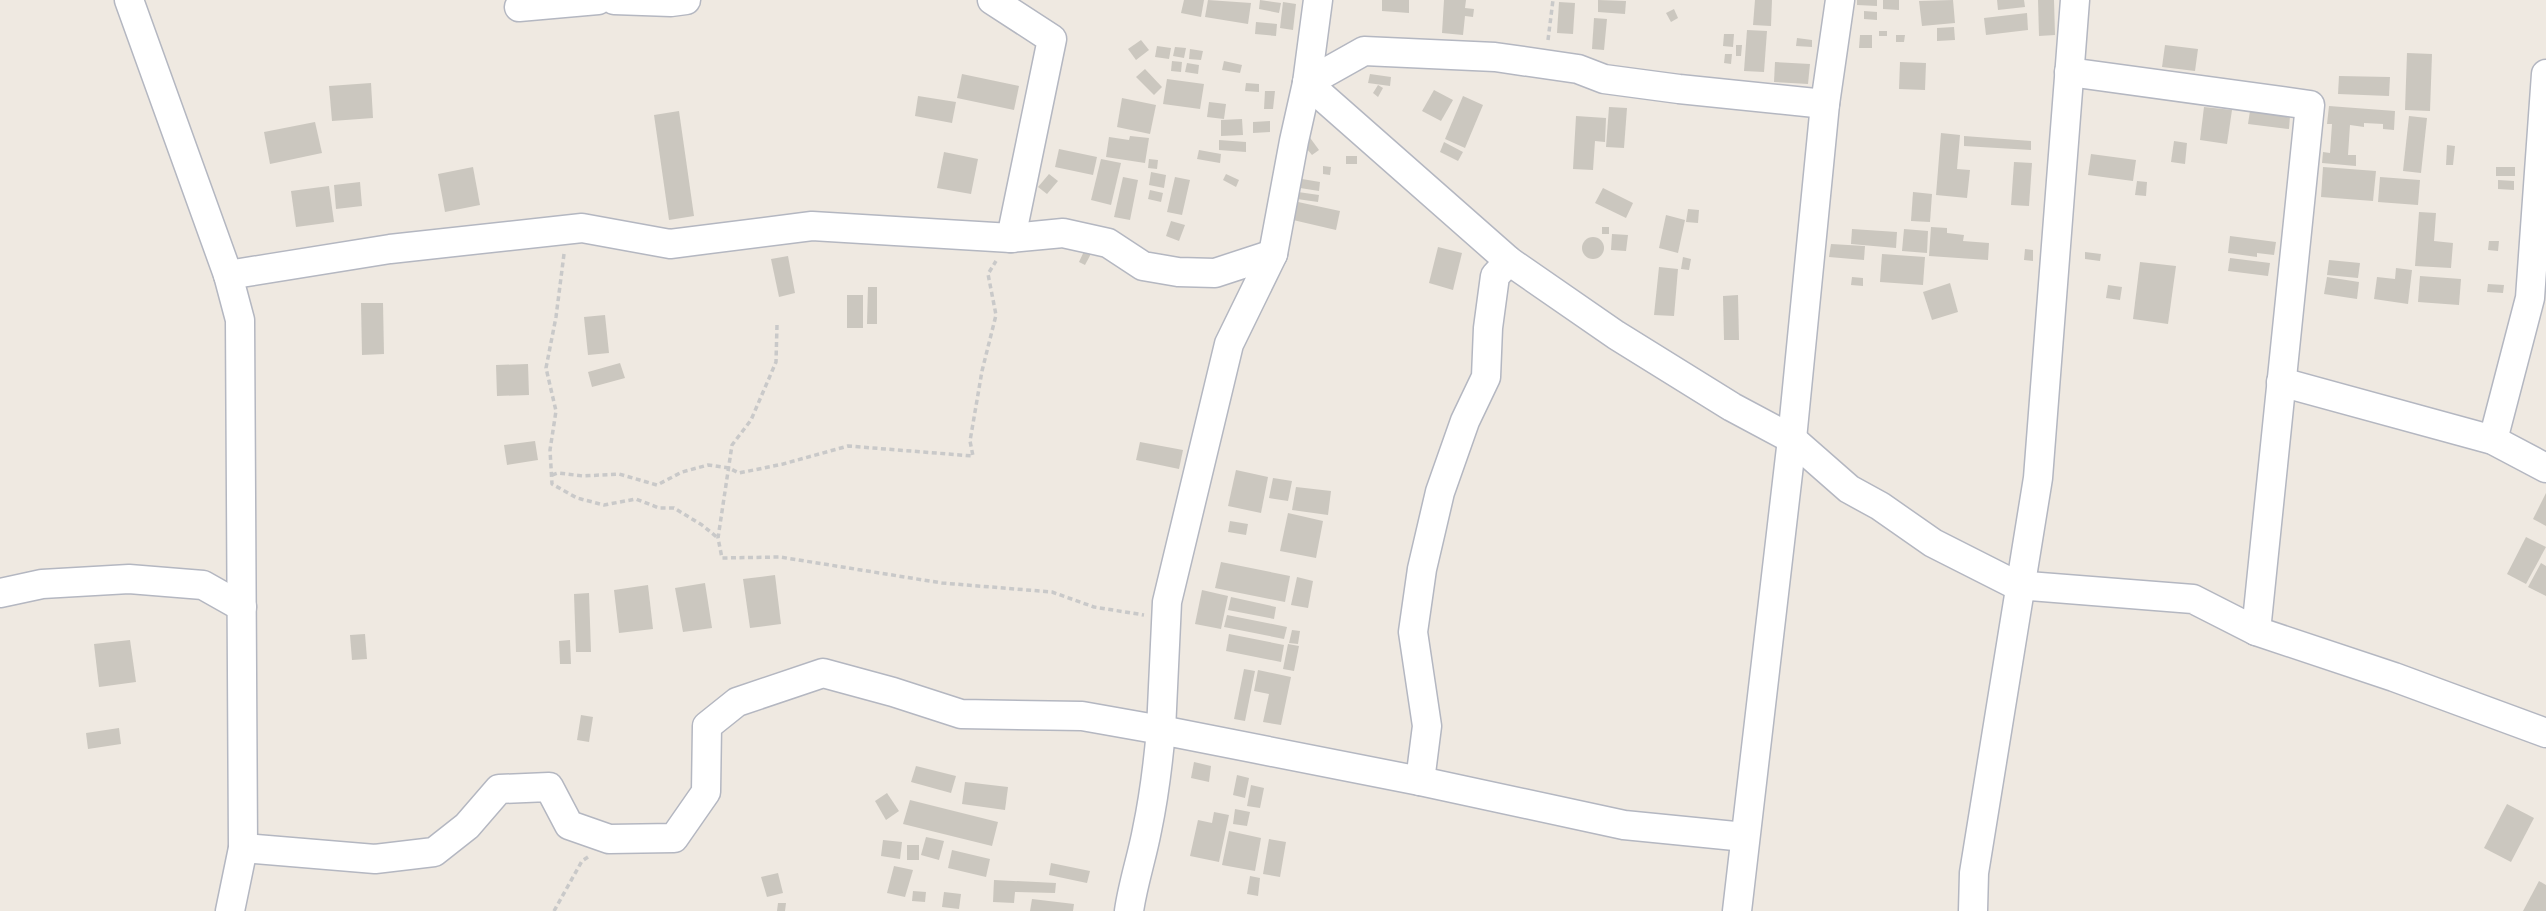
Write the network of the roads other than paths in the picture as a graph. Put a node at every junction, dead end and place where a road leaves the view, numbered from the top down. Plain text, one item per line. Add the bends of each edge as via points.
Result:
1 (129, 0) edge
2 (598, 0) edge
3 (614, 0) edge
4 (686, 0) edge
5 (992, 0) edge
6 (1318, 0) edge
7 (1840, 0) edge
8 (2075, 0) edge
9 (519, 7) dead end
10 (2068, 72) junction
11 (2546, 74) edge
12 (1307, 83) junction
13 (1825, 104) junction
14 (1011, 238) junction
15 (1273, 254) junction
16 (1509, 261) junction
17 (228, 275) junction
18 (2281, 382) junction
19 (1792, 439) junction
20 (2493, 440) junction
21 (2546, 468) edge
22 (2021, 586) junction
23 (0, 593) edge
24 (242, 607) junction
25 (2256, 631) junction
26 (1161, 730) junction
27 (2546, 733) edge
28 (1420, 781) junction
29 (1745, 837) junction
30 (243, 848) junction
31 (230, 911) edge
32 (1129, 911) edge
33 (1737, 911) edge
34 (1973, 911) edge

1 - 17 street
2 - 9 street
3 - 4 street
5 - 14 street via 1052,39
6 - 12 street
7 - 13 street
8 - 10 street
10 - 18 street via 2310,105
10 - 22 street via 2038,478
11 - 20 street via 2530,298
12 - 13 street via 1364,51 1495,57 1578,69 1604,79
12 - 15 street
12 - 16 street
13 - 19 street
14 - 15 street via 1063,233 1108,243 1143,266 1178,272 1215,273
14 - 17 street via 811,226 670,244 582,228 390,249
15 - 26 street via 1229,344 1167,602
16 - 19 street via 1627,342
16 - 28 street via 1495,276 1486,377 1440,492 1422,569 1413,632 1427,726
17 - 24 street via 240,320
18 - 20 street
18 - 25 street
19 - 22 street via 1849,489 1933,543
19 - 29 street
20 - 21 street
22 - 25 street via 2193,599
22 - 34 street via 1974,873
23 - 24 street via 42,584 129,579 203,585
24 - 30 street
25 - 27 street
26 - 28 street
26 - 30 street via 1082,716 961,714 823,673 737,702 708,726 706,792 674,838 609,839 569,825 549,787 499,789 467,826 434,852 374,859
26 - 32 street via 1147,831
28 - 29 street via 1624,825
29 - 33 street
30 - 31 street

